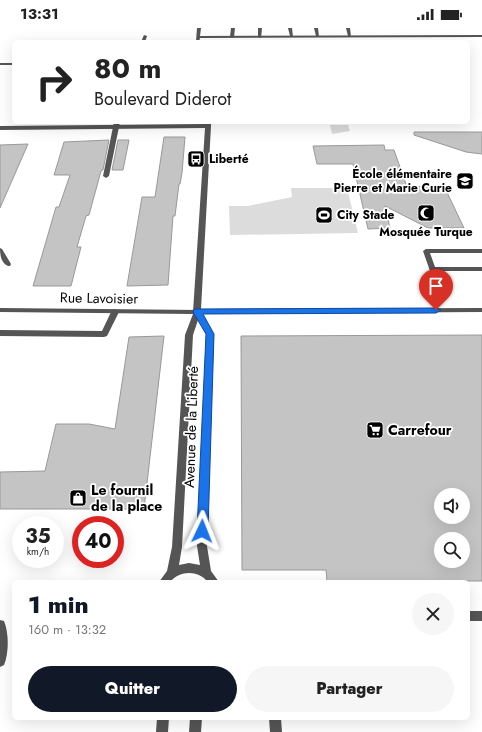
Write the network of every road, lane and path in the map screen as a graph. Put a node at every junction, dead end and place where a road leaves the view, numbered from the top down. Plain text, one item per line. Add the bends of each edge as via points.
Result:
1 (199, 28) edge
2 (233, 28) edge
3 (260, 28) edge
4 (290, 28) edge
5 (316, 28) edge
6 (348, 28) edge
7 (481, 35) edge
8 (144, 36) dead end
9 (260, 36) junction
10 (292, 36) junction
11 (318, 36) junction
12 (350, 36) junction
13 (198, 37) joint
14 (232, 37) junction
15 (143, 40) edge
16 (0, 64) edge
17 (12, 64) edge
18 (117, 124) edge
19 (208, 124) edge
20 (0, 128) edge
21 (106, 176) dead end
22 (482, 251) edge
23 (1, 254) edge
24 (8, 264) dead end
25 (482, 269) edge
26 (0, 310) edge
27 (482, 310) edge
28 (115, 312) junction
29 (197, 312) junction
30 (0, 334) edge
31 (206, 572) junction
32 (172, 573) junction
33 (166, 580) edge
34 (212, 580) edge
35 (470, 616) edge
36 (482, 616) edge
37 (0, 625) edge
38 (0, 661) edge
39 (163, 720) edge
40 (196, 720) edge
41 (276, 720) edge
42 (162, 732) edge
43 (195, 732) edge
44 (276, 732) edge

1 - 13 street
2 - 14 street
3 - 9 street
4 - 10 street
5 - 11 street
6 - 12 street
7 - 12 street
8 - 15 street
9 - 10 street
9 - 14 street
10 - 11 street
11 - 12 street
13 - 14 street
16 - 17 street
18 - 19 street
18 - 20 street
18 - 21 street
19 - 29 street, Avenue de la Liberté
22 - 25 street via 426,251 432,269
23 - 24 street
26 - 28 street, Rue Lavoisier
27 - 29 street, Rue Lavoisier
28 - 29 street, Rue Lavoisier
28 - 30 street via 104,334
29 - 31 street, Avenue de la Liberté via 210,334 202,546
29 - 32 street, Avenue de la Liberté via 189,335 177,547
31 - 32 street via 189,567
31 - 34 street
32 - 33 street
35 - 36 street
37 - 38 street
39 - 42 street
40 - 43 street
41 - 44 street

